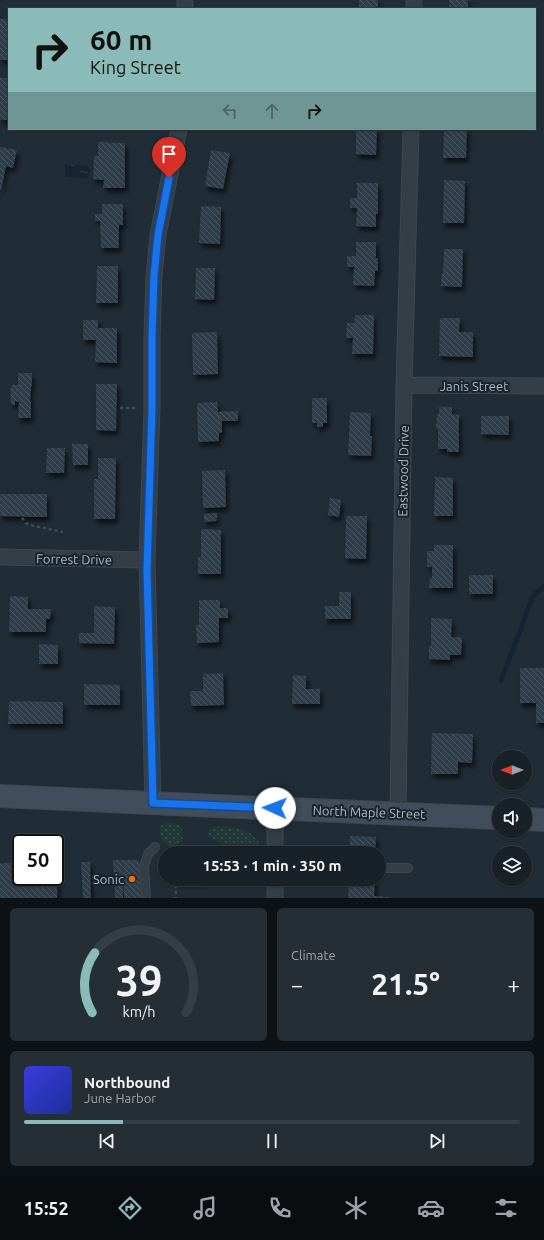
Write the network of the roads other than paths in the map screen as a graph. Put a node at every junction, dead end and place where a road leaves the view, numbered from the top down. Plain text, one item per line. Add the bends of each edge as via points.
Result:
1 (179, 130) edge
2 (411, 130) edge
3 (404, 385) junction
4 (544, 386) edge
5 (0, 556) edge
6 (147, 560) junction
7 (0, 796) edge
8 (153, 803) junction
9 (275, 808) junction
10 (398, 813) junction
11 (492, 818) edge
12 (532, 819) edge
13 (544, 820) edge
14 (275, 846) edge
15 (155, 847) dead end
16 (386, 868) edge
17 (408, 868) dead end
18 (275, 886) edge
19 (146, 898) edge
20 (275, 898) edge

1 - 6 street via 158,235 154,276
2 - 3 street, Eastwood Drive
3 - 4 street, Janis Street
3 - 10 street, Eastwood Drive
5 - 6 street, Forrest Drive
6 - 8 street
7 - 8 main road, North Maple Street
8 - 9 main road, North Maple Street
9 - 10 main road, North Maple Street
9 - 14 street
10 - 11 main road, North Maple Street
12 - 13 main road
15 - 19 lane via 148,854 144,866
16 - 17 lane
18 - 20 street

